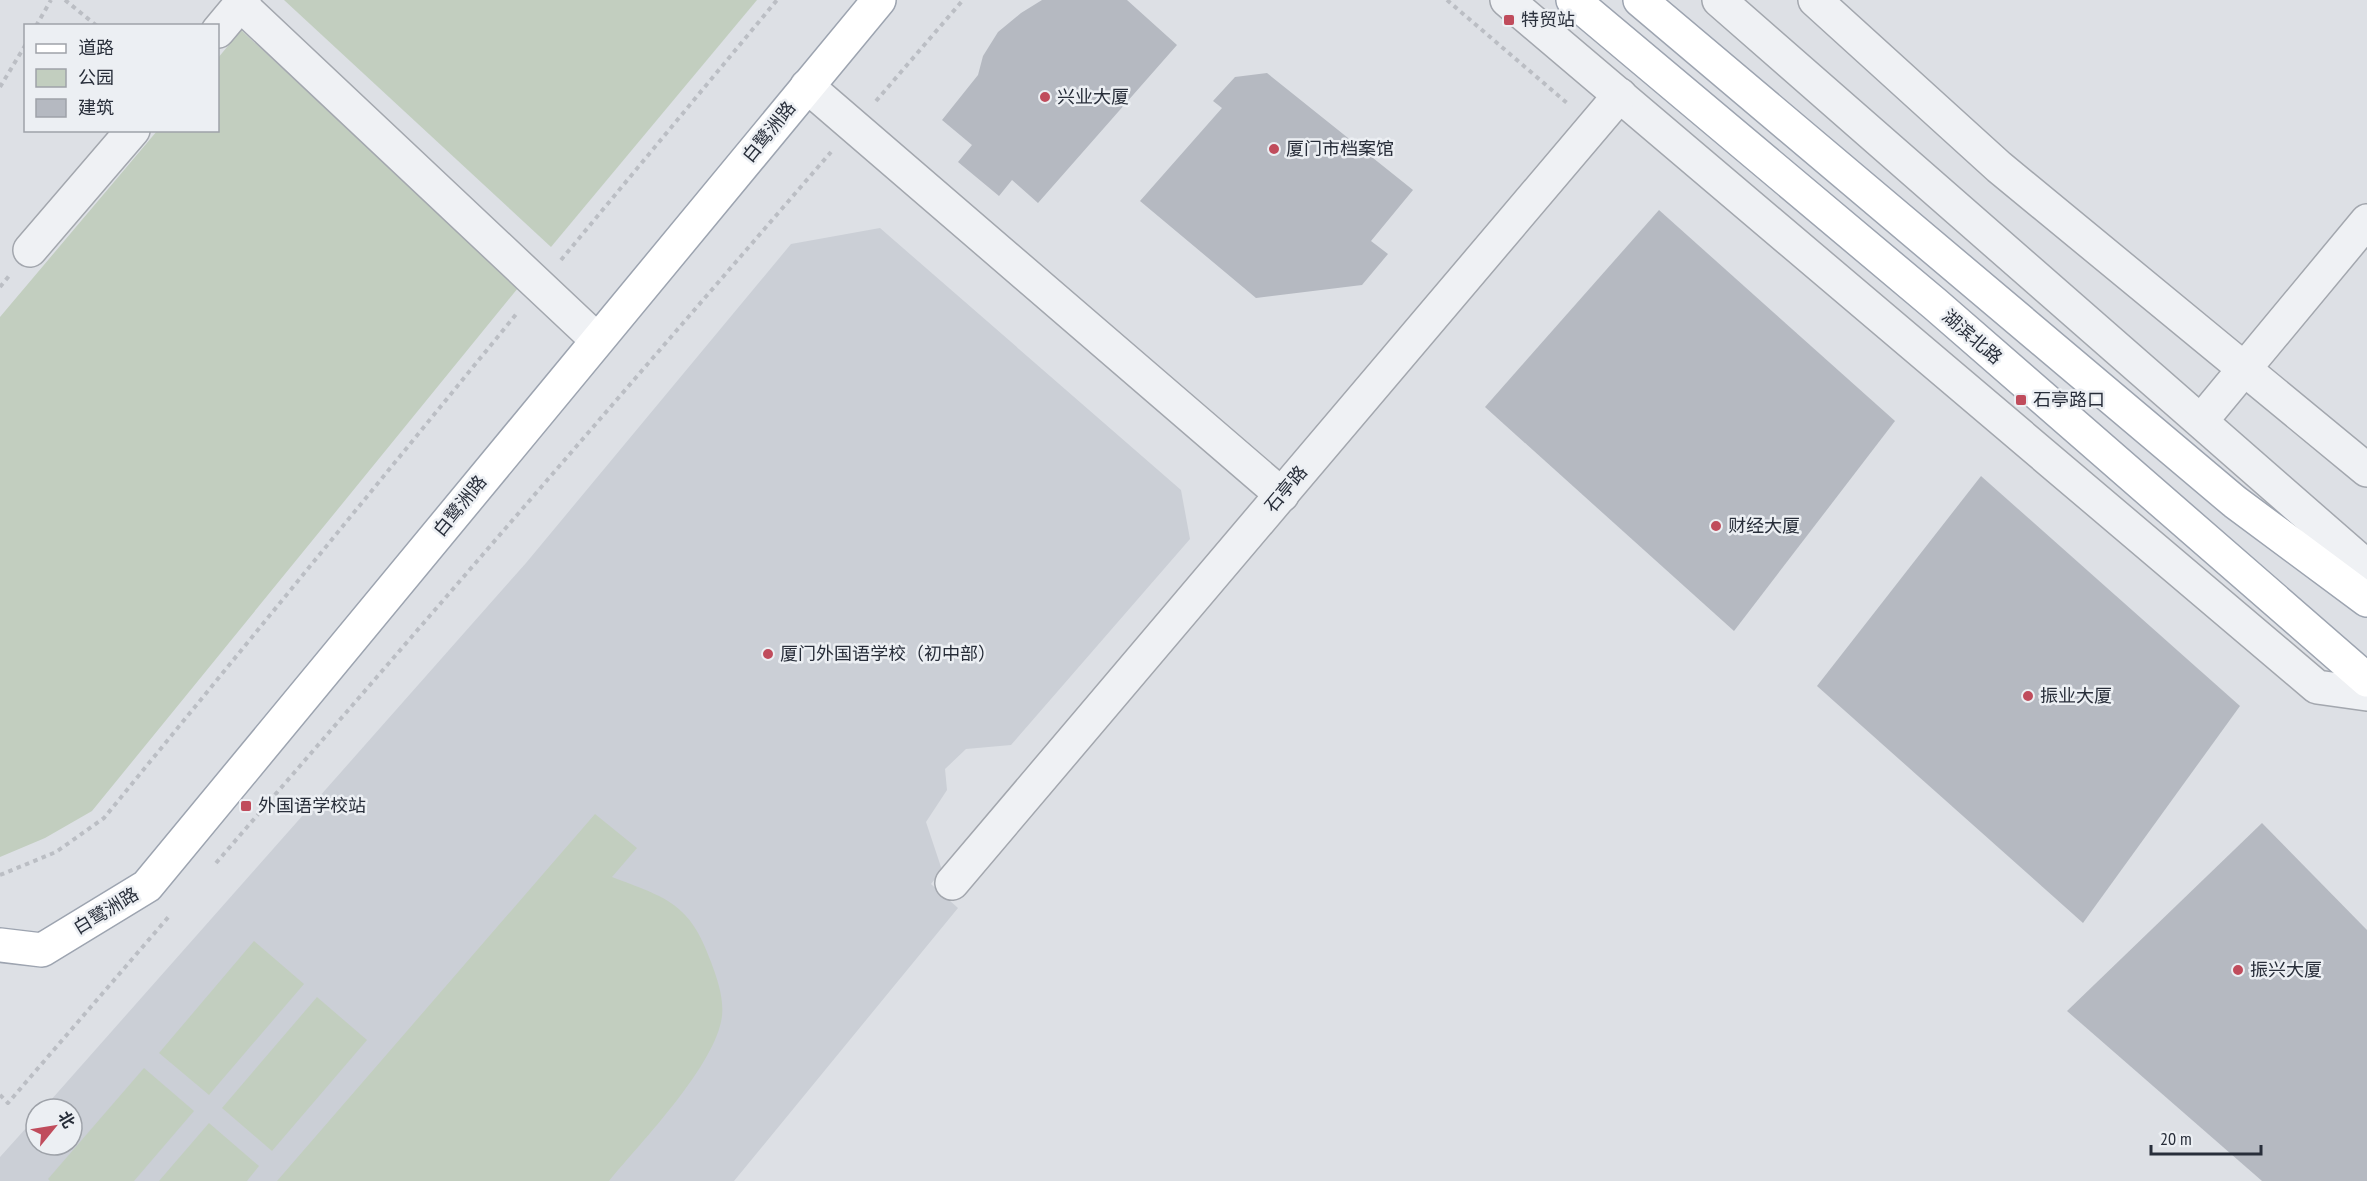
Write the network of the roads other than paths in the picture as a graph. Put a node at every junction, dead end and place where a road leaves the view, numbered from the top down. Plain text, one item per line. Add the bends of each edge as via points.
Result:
1 (879, 0) edge
2 (1507, 0) edge
3 (1573, 0) edge
4 (1640, 0) edge
5 (1719, 0) edge
6 (1815, 0) edge
7 (242, 2) edge
8 (219, 30) edge
9 (807, 86) junction
10 (1620, 95) junction
11 (131, 132) edge
12 (2367, 221) edge
13 (30, 250) dead end
14 (597, 340) junction
15 (2245, 368) junction
16 (2201, 421) junction
17 (2367, 470) edge
18 (1282, 495) junction
19 (2367, 567) edge
20 (2367, 600) edge
21 (2367, 680) edge
22 (2367, 694) edge
23 (952, 883) dead end
24 (0, 945) edge

1 - 9 main road, 白鹭洲路
2 - 10 street
3 - 21 main road, 湖滨北路 via 1935,304
4 - 20 main road via 2235,502
5 - 16 street
6 - 15 street via 2000,167
7 - 8 street
7 - 14 street
9 - 14 main road, 白鹭洲路
9 - 18 street
10 - 18 street, 石亭路
10 - 22 street via 2317,687
11 - 13 street
12 - 15 street
14 - 24 main road, 白鹭洲路 via 147,886 42,950
15 - 16 street
15 - 17 street
16 - 19 street
18 - 23 street, 石亭路

